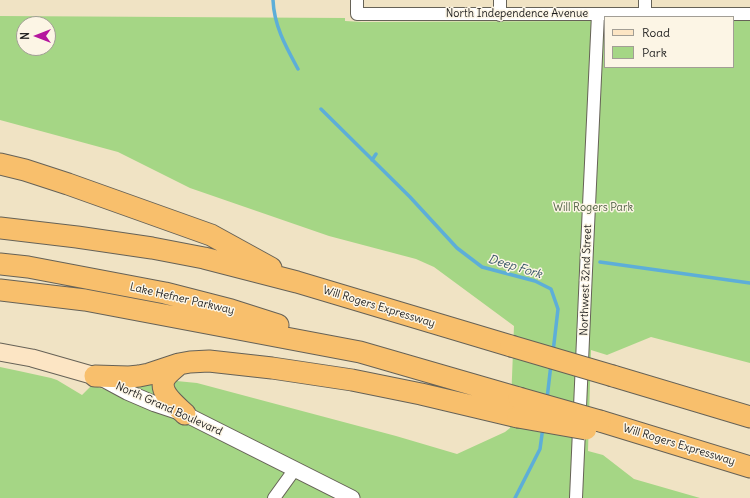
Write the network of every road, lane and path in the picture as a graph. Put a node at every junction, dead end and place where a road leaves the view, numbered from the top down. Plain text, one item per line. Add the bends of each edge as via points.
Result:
1 (357, 0) edge
2 (500, 0) edge
3 (645, 0) edge
4 (598, 14) junction
5 (645, 14) junction
6 (750, 14) edge
7 (500, 15) junction
8 (0, 164) edge
9 (0, 228) edge
10 (0, 264) edge
11 (298, 282) junction
12 (0, 290) edge
13 (0, 352) edge
14 (360, 352) junction
15 (179, 364) junction
16 (95, 376) junction
17 (518, 408) junction
18 (185, 414) junction
19 (750, 417) edge
20 (750, 468) edge
21 (296, 470) junction
22 (274, 498) edge
23 (352, 498) edge
24 (576, 498) edge

1 - 7 street, North Independence Avenue via 357,14
2 - 7 street
3 - 5 street
4 - 5 street, North Independence Avenue
4 - 7 street, North Independence Avenue
4 - 24 street, Northwest 32nd Street
5 - 6 street, North Independence Avenue
8 - 11 highway via 68,184 211,235
9 - 11 highway, Will Rogers Expressway via 152,248 204,258
10 - 14 highway, Lake Hefner Parkway via 165,293 231,310
11 - 19 highway, Will Rogers Expressway, bridge
12 - 14 highway, Will Rogers Expressway via 85,300
13 - 16 main road, North Grand Boulevard via 32,358
14 - 17 highway, Will Rogers Expressway
15 - 16 highway via 139,376
15 - 17 highway via 209,361 272,368
15 - 18 highway via 165,378 163,384 167,397
16 - 18 street, North Grand Boulevard via 155,404
17 - 20 highway, Will Rogers Expressway, bridge via 599,426
18 - 21 street, North Grand Boulevard
21 - 22 street
21 - 23 street, North Grand Boulevard

